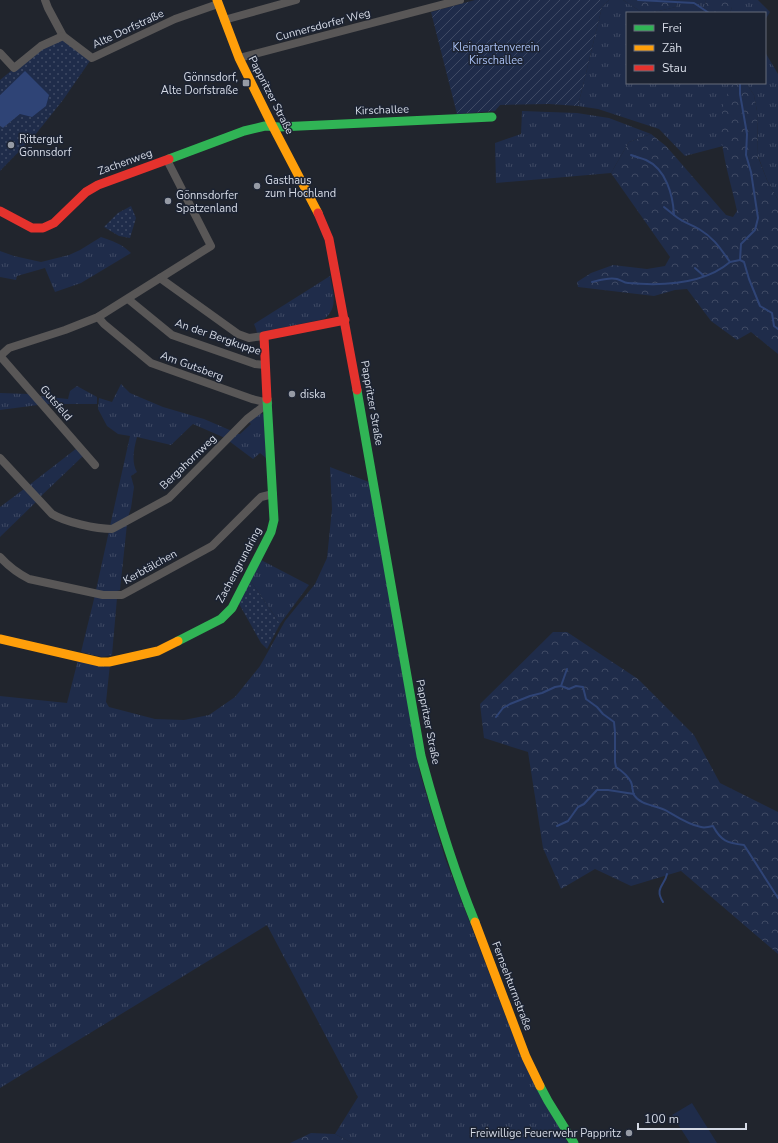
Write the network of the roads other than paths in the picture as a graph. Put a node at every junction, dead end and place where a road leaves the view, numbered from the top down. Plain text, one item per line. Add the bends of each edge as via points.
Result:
1 (45, 0) edge
2 (296, 0) edge
3 (460, 0) edge
4 (218, 2) edge
5 (224, 20) junction
6 (63, 36) junction
7 (0, 53) edge
8 (239, 58) junction
9 (492, 118) dead end
10 (272, 125) junction
11 (167, 160) junction
12 (0, 212) edge
13 (160, 278) junction
14 (128, 299) junction
15 (98, 317) junction
16 (345, 320) junction
17 (264, 336) junction
18 (0, 356) edge
19 (266, 365) junction
20 (268, 403) junction
21 (0, 458) edge
22 (95, 465) dead end
23 (273, 494) junction
24 (0, 557) edge
25 (0, 640) edge
26 (441, 830) joint
27 (574, 1143) edge

1 - 6 street
2 - 5 street
3 - 8 street, Cunnersdorfer Weg
4 - 5 street, Pappritzer Straße
4 - 6 street, Alte Dorfstraße via 92,58
5 - 8 street, Pappritzer Straße
6 - 7 street via 41,46 14,68
8 - 10 street, Pappritzer Straße
9 - 10 street, Kirschallee via 279,127
10 - 11 street, Zachenweg via 244,131
10 - 16 street, Pappritzer Straße via 313,202 329,239
11 - 12 street, Zachenweg via 98,184 54,222 43,228 32,228
11 - 13 street via 211,246
13 - 14 street
13 - 17 street via 238,334 249,338
14 - 15 street
14 - 19 street, An der Bergkuppe via 172,335 255,364
15 - 18 street via 9,348
15 - 20 street, Am Gutsberg via 151,363
16 - 17 street
16 - 26 street, Pappritzer Straße via 415,725
17 - 19 street, Zachengrundring
18 - 22 street, Gutsfeld
19 - 20 street, Zachengrundring
20 - 21 street, Bergahornweg via 247,419 169,498 112,529 66,520 52,514
20 - 23 street, Zachengrundring
23 - 24 street, Kerbtälchen via 261,497 212,546 122,595 102,595 29,579 8,566
23 - 25 street, Zachengrundring via 274,520 271,532 232,608 222,619 158,651 109,662
26 - 27 street, Fernsehturmstraße via 526,1057 548,1101

